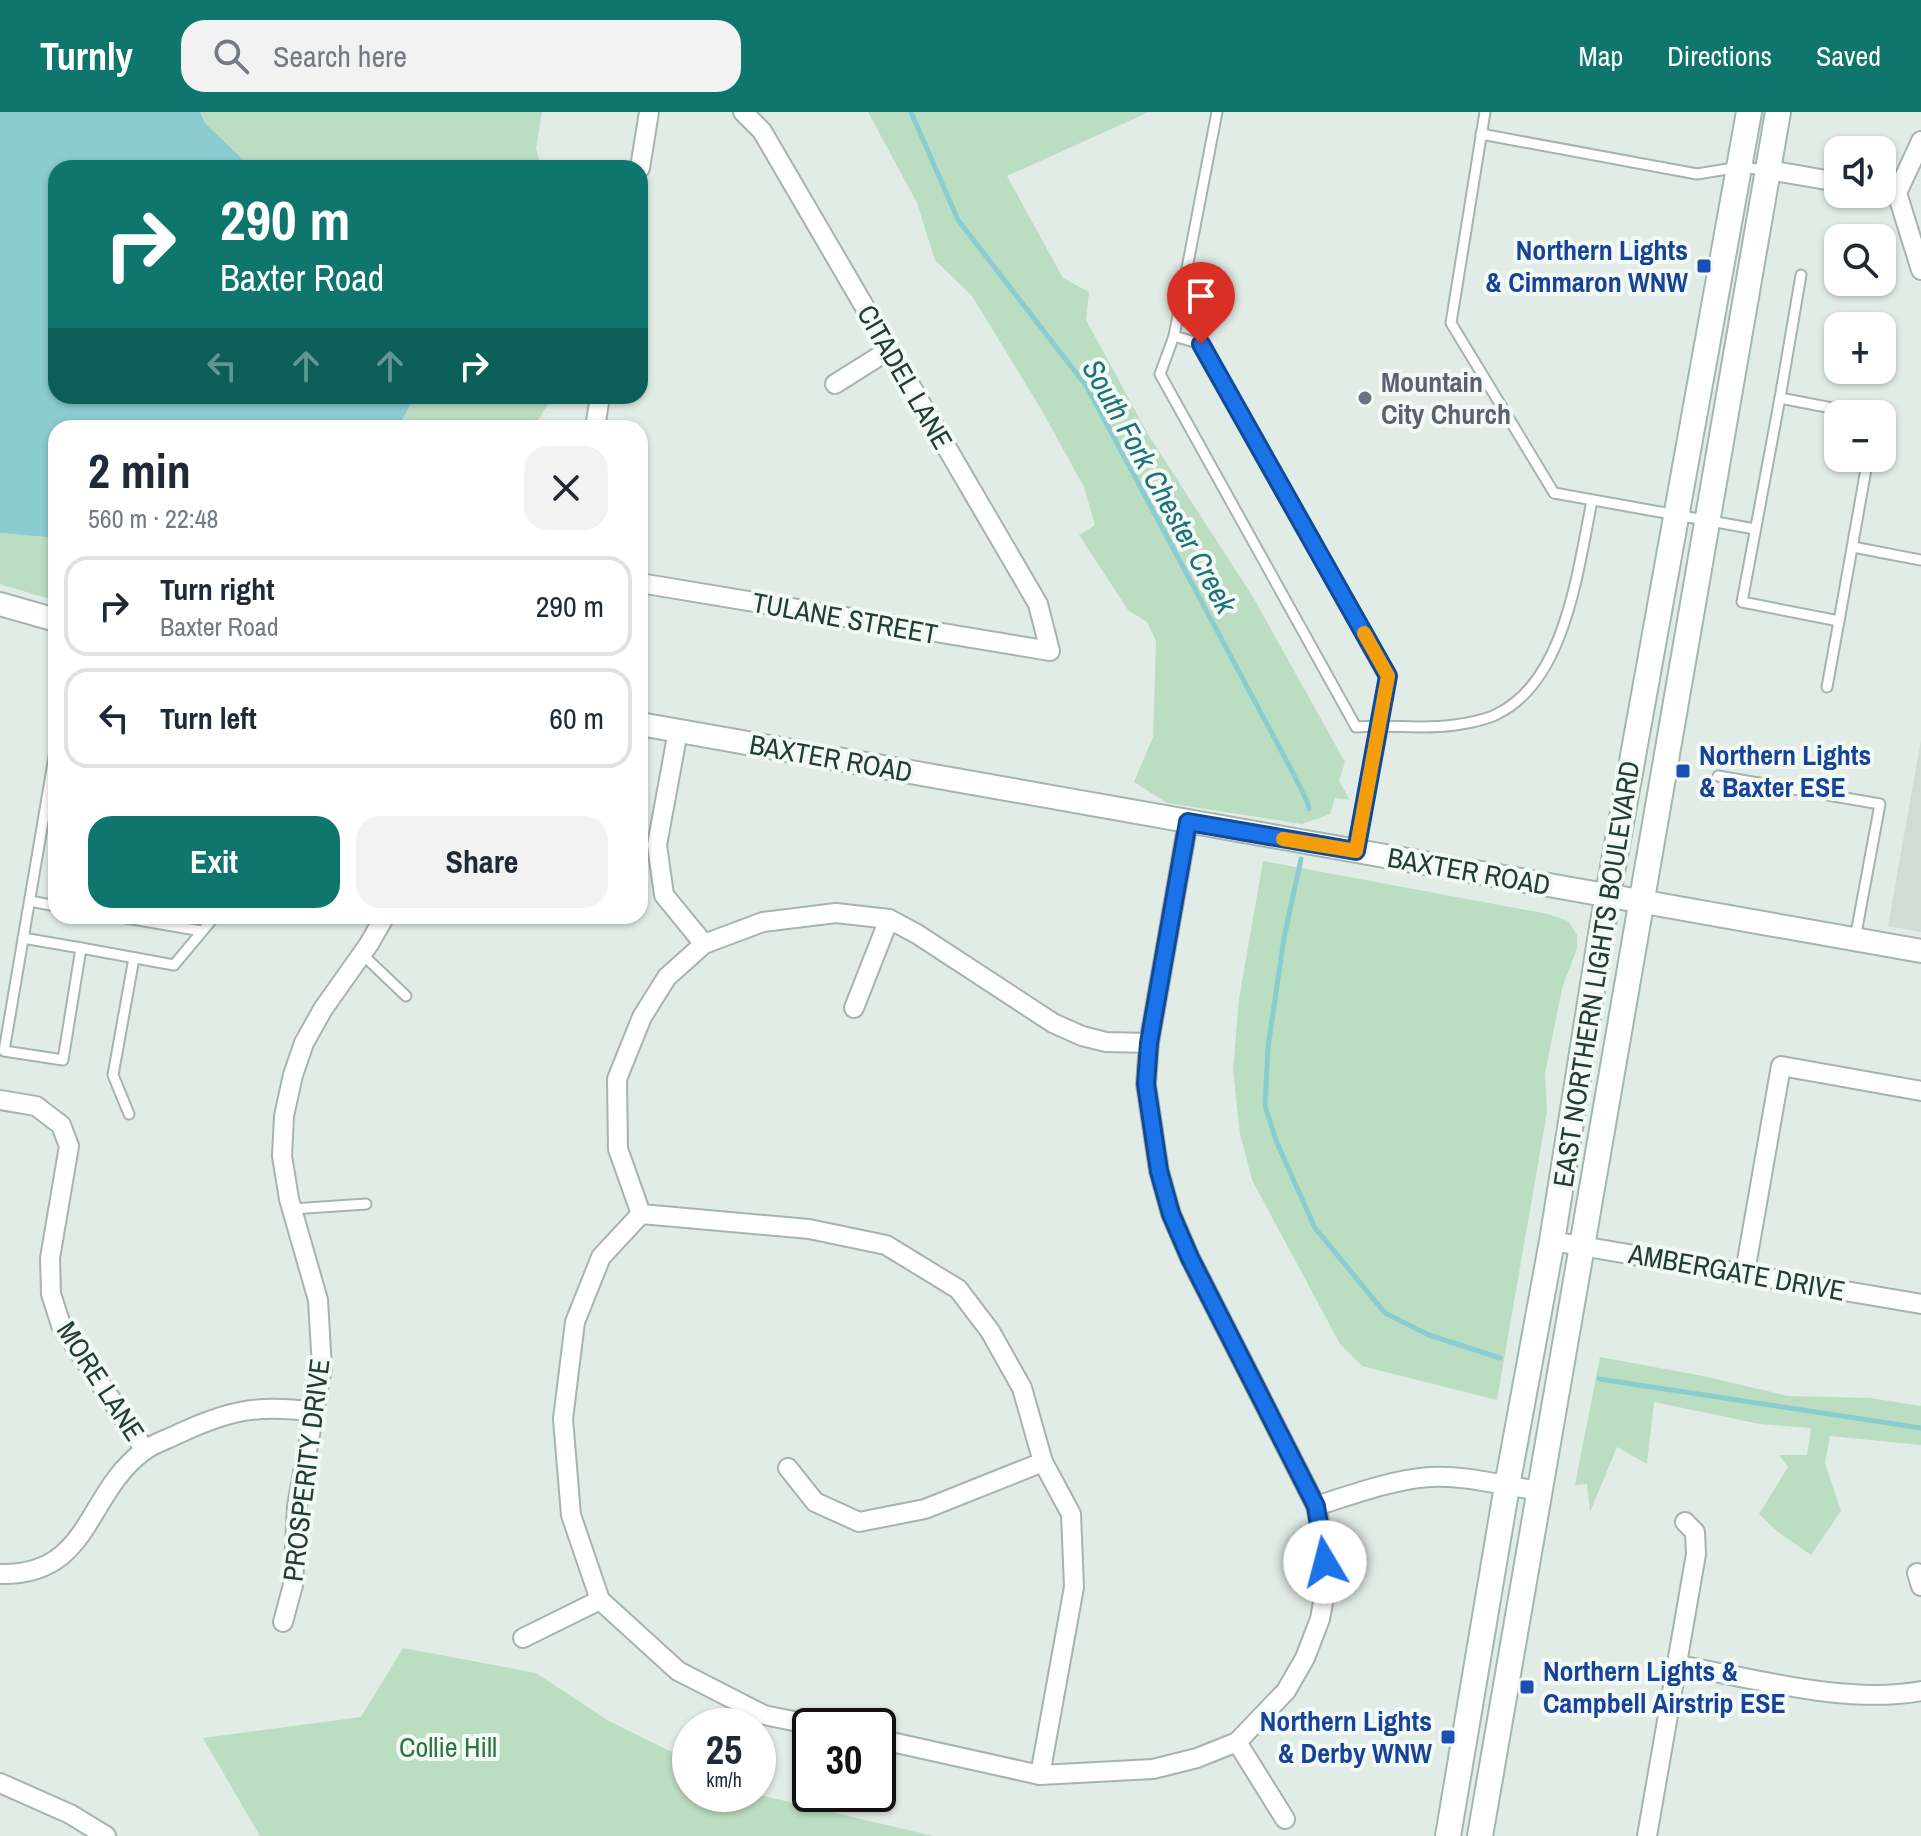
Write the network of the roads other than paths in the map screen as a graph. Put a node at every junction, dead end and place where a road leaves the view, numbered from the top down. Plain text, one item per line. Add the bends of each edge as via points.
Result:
1 (649, 112) edge
2 (743, 112) edge
3 (1217, 112) edge
4 (1485, 112) edge
5 (1749, 112) edge
6 (1778, 112) edge
7 (1481, 134) junction
8 (1921, 141) edge
9 (641, 160) edge
10 (1740, 167) junction
11 (1768, 170) junction
12 (1824, 180) edge
13 (1896, 181) edge
14 (1896, 206) edge
15 (1921, 270) edge
16 (1801, 275) dead end
17 (1174, 336) junction
18 (889, 350) junction
19 (835, 384) dead end
20 (1780, 398) junction
21 (1824, 406) edge
22 (1866, 472) edge
23 (1592, 501) junction
24 (1676, 516) junction
25 (1707, 521) junction
26 (1755, 529) junction
27 (1853, 547) junction
28 (1921, 560) edge
29 (648, 584) edge
30 (0, 604) edge
31 (48, 618) edge
32 (1839, 621) junction
33 (1050, 651) joint
34 (1827, 687) dead end
35 (648, 725) edge
36 (1377, 725) junction
37 (678, 731) junction
38 (1718, 776) dead end
39 (48, 793) edge
40 (1188, 822) junction
41 (1356, 851) junction
42 (1608, 895) junction
43 (30, 901) junction
44 (1641, 901) junction
45 (48, 904) edge
46 (889, 919) junction
47 (161, 924) edge
48 (208, 924) edge
49 (380, 924) edge
50 (202, 931) junction
51 (23, 938) junction
52 (1855, 939) junction
53 (704, 944) junction
54 (81, 948) junction
55 (1921, 951) edge
56 (362, 954) junction
57 (134, 958) junction
58 (406, 996) dead end
59 (854, 1008) dead end
60 (1149, 1043) junction
61 (1921, 1091) edge
62 (0, 1100) edge
63 (129, 1114) dead end
64 (366, 1204) dead end
65 (292, 1209) junction
66 (641, 1214) junction
67 (1552, 1241) junction
68 (1583, 1245) junction
69 (1745, 1272) junction
70 (1921, 1304) edge
71 (314, 1412) junction
72 (145, 1450) junction
73 (1043, 1462) junction
74 (788, 1468) dead end
75 (1507, 1486) junction
76 (1540, 1491) junction
77 (1316, 1506) junction
78 (1685, 1522) dead end
79 (0, 1574) edge
80 (600, 1600) junction
81 (283, 1622) dead end
82 (523, 1638) dead end
83 (1678, 1665) junction
84 (1921, 1691) edge
85 (792, 1721) edge
86 (1237, 1742) junction
87 (896, 1743) edge
88 (1040, 1775) junction
89 (0, 1783) edge
90 (1285, 1819) dead end
91 (106, 1836) edge
92 (1448, 1836) edge
93 (1480, 1836) edge
94 (1647, 1836) edge

1 - 9 street
2 - 18 street, CITADEL LANE via 762,131
3 - 17 lane
4 - 7 lane
5 - 10 main road, EAST NORTHERN LIGHTS BOULEVARD
6 - 11 main road, EAST NORTHERN LIGHTS BOULEVARD
7 - 10 lane via 1697,174
7 - 23 lane via 1451,323 1554,493
8 - 13 street
10 - 11 lane
10 - 24 main road, EAST NORTHERN LIGHTS BOULEVARD
11 - 12 street
11 - 25 main road, EAST NORTHERN LIGHTS BOULEVARD
14 - 15 street
16 - 20 lane
17 - 36 lane via 1201,344 1388,676
17 - 36 lane via 1160,374 1356,727
18 - 19 street
18 - 33 street, CITADEL LANE via 1038,604
20 - 21 lane
20 - 26 lane
22 - 27 lane
23 - 24 lane
23 - 36 lane via 1569,607 1547,664 1525,694 1496,715 1454,725
24 - 25 lane
24 - 42 main road, EAST NORTHERN LIGHTS BOULEVARD
25 - 26 lane
25 - 44 main road, EAST NORTHERN LIGHTS BOULEVARD
26 - 32 lane via 1742,602
27 - 28 lane
27 - 32 lane
29 - 33 street, TULANE STREET
30 - 31 street
32 - 34 lane
35 - 37 street, BAXTER ROAD
36 - 41 lane
37 - 40 street, BAXTER ROAD
37 - 53 street via 657,845 664,895
38 - 52 lane via 1880,804
39 - 43 lane
40 - 41 street, BAXTER ROAD
40 - 60 street
41 - 42 street, BAXTER ROAD
42 - 44 street, BAXTER ROAD
42 - 67 main road, EAST NORTHERN LIGHTS BOULEVARD
43 - 45 lane
43 - 51 lane
44 - 52 street, BAXTER ROAD
44 - 68 main road, EAST NORTHERN LIGHTS BOULEVARD
46 - 53 street via 836,913 763,922
46 - 59 street
46 - 60 street via 1053,1023 1106,1042
47 - 50 lane
48 - 50 lane
49 - 56 street, PROSPERITY DRIVE
50 - 57 lane via 174,965
51 - 54 lane
51 - 54 lane via 4,1051 63,1060
52 - 55 street, BAXTER ROAD
53 - 66 street via 667,977 642,1017 617,1079 618,1149
54 - 57 lane
56 - 58 lane
56 - 65 street, PROSPERITY DRIVE via 323,1009 293,1075 282,1156
57 - 63 lane via 113,1075
60 - 77 street via 1146,1084 1171,1214
61 - 69 street via 1781,1066
62 - 72 street, MORE LANE via 36,1106 61,1125 69,1146 50,1258 51,1294 61,1325
64 - 65 lane
65 - 71 street, PROSPERITY DRIVE via 318,1300 322,1368
66 - 73 street via 809,1229 886,1245 958,1289 990,1331 1022,1388
66 - 80 street via 601,1257 575,1322 563,1419 571,1515
67 - 68 street, AMBERGATE DRIVE
67 - 75 main road, EAST NORTHERN LIGHTS BOULEVARD
68 - 69 street, AMBERGATE DRIVE
68 - 76 main road, EAST NORTHERN LIGHTS BOULEVARD
69 - 70 street, AMBERGATE DRIVE
71 - 72 street via 276,1407 239,1411
71 - 81 street, PROSPERITY DRIVE via 297,1506 293,1585
72 - 79 street via 52,1565 23,1575
73 - 74 street via 925,1509 859,1522 815,1502
73 - 88 street via 1071,1514 1074,1587
75 - 76 street
75 - 77 street via 1433,1477
75 - 92 main road, EAST NORTHERN LIGHTS BOULEVARD
76 - 93 main road, EAST NORTHERN LIGHTS BOULEVARD
77 - 86 street via 1327,1580 1320,1619 1286,1691
78 - 83 street via 1695,1532 1696,1554
80 - 82 street
80 - 85 street via 678,1671 764,1715
83 - 84 street via 1840,1694 1895,1696
83 - 94 street
86 - 88 street via 1153,1769
86 - 90 street
87 - 88 street
89 - 91 street

